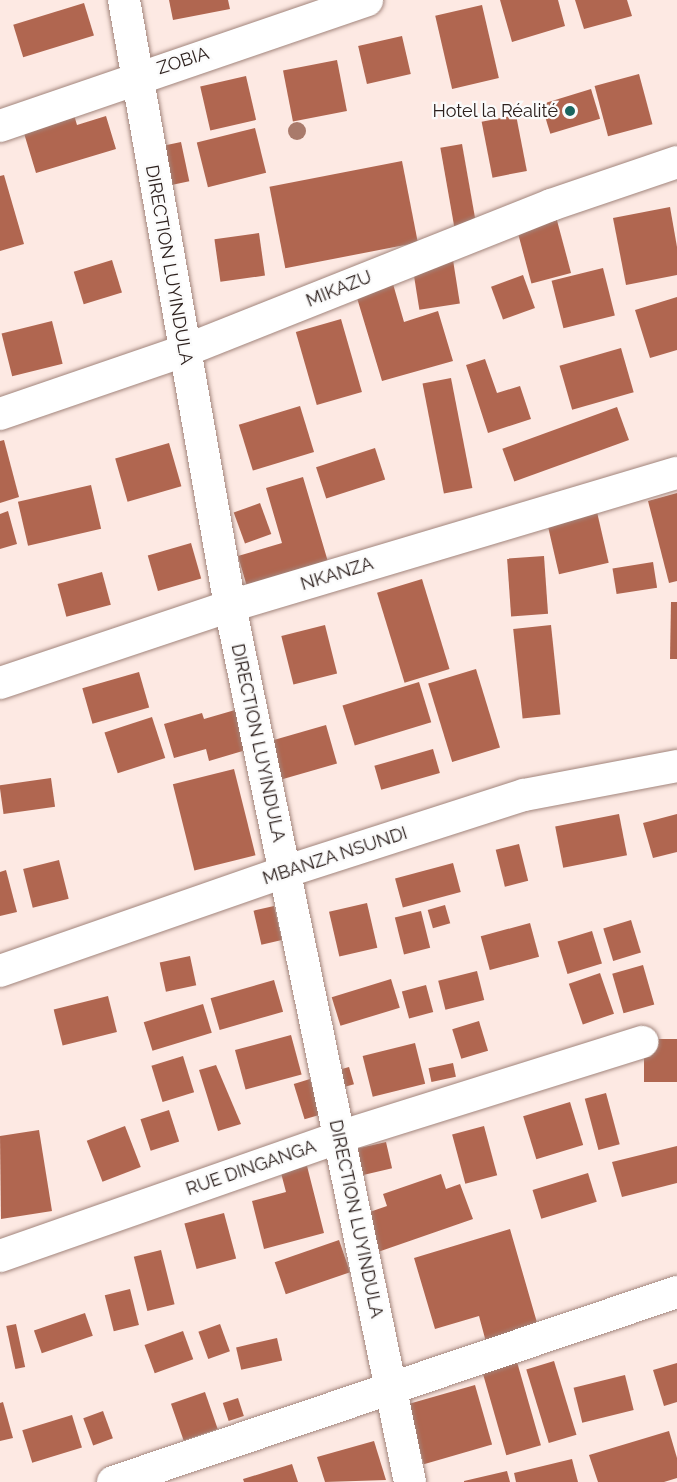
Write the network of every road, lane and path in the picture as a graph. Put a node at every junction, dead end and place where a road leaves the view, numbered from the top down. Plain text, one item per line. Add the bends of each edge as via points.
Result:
1 (124, 0) edge
2 (367, 0) edge
3 (136, 76) junction
4 (0, 126) edge
5 (677, 162) edge
6 (184, 351) junction
7 (0, 414) edge
8 (677, 473) edge
9 (230, 606) junction
10 (0, 683) edge
11 (677, 766) edge
12 (284, 872) junction
13 (0, 971) edge
14 (642, 1042) dead end
15 (339, 1137) junction
16 (0, 1256) edge
17 (677, 1292) edge
18 (392, 1389) junction
19 (113, 1482) edge
20 (410, 1482) edge

1 - 3 street, DIRECTION LUYINDULA
2 - 3 street, ZOBIA
3 - 4 street, ZOBIA
3 - 6 street, DIRECTION LUYINDULA
5 - 6 street, MIKAZU via 551,205
6 - 7 street, MIKAZU
6 - 9 street, DIRECTION LUYINDULA
8 - 9 street, NKANZA
9 - 10 street, NKANZA
9 - 12 street, DIRECTION LUYINDULA
11 - 12 street, MBANZA NSUNDI via 524,795
12 - 13 street, MBANZA NSUNDI
12 - 15 street, DIRECTION LUYINDULA
14 - 15 street, RUE DINGANGA
15 - 16 street, RUE DINGANGA
15 - 18 street, DIRECTION LUYINDULA
17 - 18 street
18 - 19 street
18 - 20 street, DIRECTION LUYINDULA

